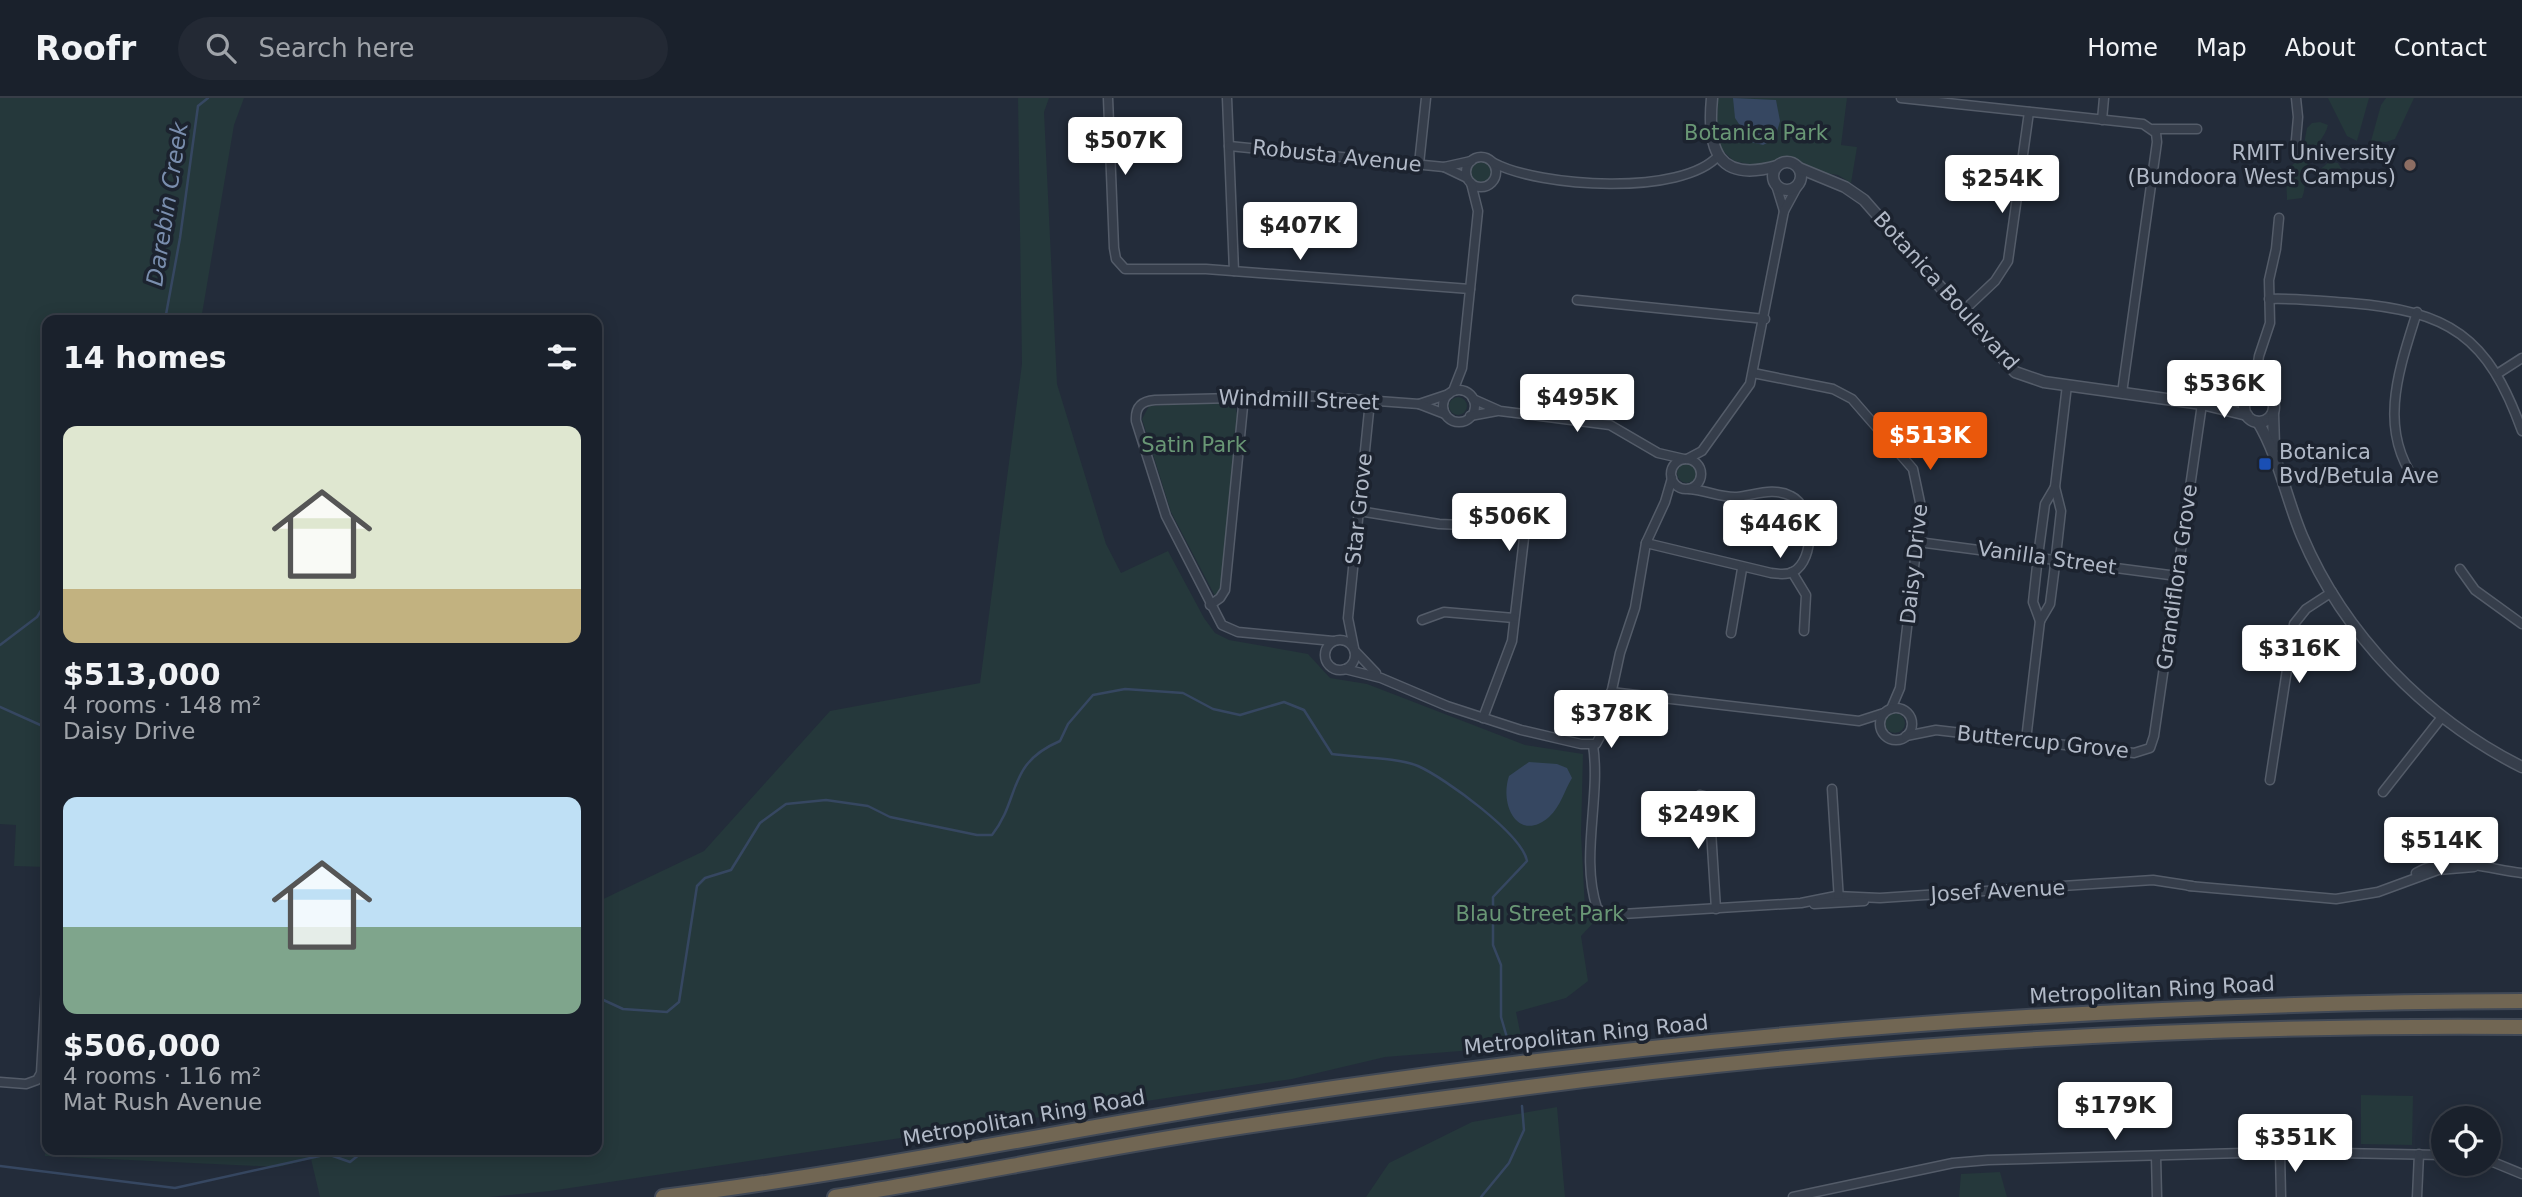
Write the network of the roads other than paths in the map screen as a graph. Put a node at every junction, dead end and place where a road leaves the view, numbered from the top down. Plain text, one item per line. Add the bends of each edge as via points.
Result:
1 (1108, 98) edge
2 (1227, 98) edge
3 (1426, 98) edge
4 (1712, 98) edge
5 (1901, 98) edge
6 (2104, 98) edge
7 (2296, 98) edge
8 (2029, 112) junction
9 (2102, 120) junction
10 (2153, 129) junction
11 (2197, 129) dead end
12 (1229, 146) junction
13 (2295, 151) dead end
14 (1719, 155) junction
15 (1471, 161) junction
16 (1494, 163) junction
17 (1419, 164) junction
18 (1777, 166) junction
19 (1444, 167) junction
20 (1799, 168) junction
21 (1756, 172) junction
22 (1521, 174) junction
23 (1821, 178) junction
24 (1469, 181) junction
25 (1493, 182) junction
26 (1775, 183) junction
27 (1798, 186) junction
28 (1478, 211) junction
29 (1784, 211) junction
30 (2279, 218) dead end
31 (1234, 271) junction
32 (1470, 289) junction
33 (2269, 299) junction
34 (1577, 300) dead end
35 (2417, 312) junction
36 (1961, 313) junction
37 (1765, 319) junction
38 (2522, 358) edge
39 (1462, 368) junction
40 (2258, 370) junction
41 (1753, 373) junction
42 (2497, 374) junction
43 (2067, 386) junction
44 (1451, 392) junction
45 (2122, 393) junction
46 (2265, 393) junction
47 (2253, 394) junction
48 (1244, 396) junction
49 (1472, 398) junction
50 (1370, 401) junction
51 (2245, 403) junction
52 (1419, 404) junction
53 (2202, 404) junction
54 (1500, 411) junction
55 (2273, 413) junction
56 (1445, 414) junction
57 (2247, 415) junction
58 (1471, 416) junction
59 (2258, 422) junction
60 (2522, 431) edge
61 (1702, 451) junction
62 (1658, 453) junction
63 (2275, 454) junction
64 (1685, 459) junction
65 (1701, 473) junction
66 (1671, 476) junction
67 (2415, 480) dead end
68 (2055, 487) junction
69 (1687, 489) junction
70 (1716, 494) junction
71 (1665, 502) junction
72 (1359, 512) junction
73 (1918, 542) junction
74 (1646, 543) junction
75 (2038, 556) junction
76 (2056, 558) junction
77 (1742, 569) junction
78 (2460, 569) dead end
79 (1792, 572) junction
80 (2177, 576) junction
81 (2332, 592) junction
82 (1210, 605) junction
83 (1348, 618) junction
84 (1514, 618) junction
85 (1422, 620) dead end
86 (2040, 621) junction
87 (2522, 624) edge
88 (1804, 631) dead end
89 (1731, 633) dead end
90 (1334, 640) junction
91 (1306, 641) junction
92 (1354, 650) junction
93 (1325, 657) junction
94 (1345, 669) junction
95 (1381, 678) junction
96 (1900, 688) junction
97 (1611, 692) junction
98 (1888, 711) junction
99 (1907, 713) junction
100 (2442, 717) junction
101 (1483, 718) junction
102 (1859, 720) junction
103 (1936, 730) junction
104 (1883, 733) junction
105 (1906, 736) junction
106 (2026, 740) junction
107 (1593, 745) junction
108 (2150, 748) joint
109 (2522, 766) edge
110 (2270, 780) dead end
111 (1832, 789) dead end
112 (2384, 792) dead end
113 (1700, 795) dead end
114 (1715, 801) junction
115 (1733, 803) dead end
116 (2522, 873) edge
117 (1838, 897) junction
118 (1716, 909) junction
119 (2522, 1001) edge
120 (2522, 1027) edge
121 (42, 1056) edge
122 (0, 1082) edge
123 (2280, 1152) junction
124 (2418, 1154) junction
125 (2431, 1155) edge
126 (2157, 1156) junction
127 (2501, 1165) edge
128 (2522, 1174) edge
129 (663, 1197) edge
130 (835, 1197) edge
131 (1793, 1197) edge
132 (2157, 1197) edge
133 (2281, 1197) edge
134 (2417, 1197) edge

1 - 31 street via 1114,248 1121,267
2 - 12 street
3 - 17 street
4 - 14 street via 1710,134
5 - 8 street
6 - 9 street
7 - 13 street
8 - 9 street
8 - 36 street via 2008,261 1995,281
9 - 10 street
10 - 11 street
10 - 45 street via 2157,142
12 - 17 street, Robusta Avenue
12 - 31 street
14 - 21 street via 1737,169
14 - 22 street via 1704,169 1634,184
15 - 16 street via 1485,157
15 - 19 street, Robusta Avenue
15 - 24 street via 1466,169
16 - 22 street
16 - 25 street
17 - 19 street, Robusta Avenue
18 - 20 street via 1788,162
18 - 21 street
18 - 26 street
19 - 24 street, Robusta Avenue
20 - 23 street, Botanica Boulevard
20 - 27 street
21 - 26 street
22 - 25 street
23 - 27 street
23 - 36 street, Botanica Boulevard via 1864,200
24 - 25 street via 1483,187
24 - 28 street
25 - 28 street
26 - 27 street via 1788,191
26 - 29 street
27 - 29 street
28 - 32 street
29 - 37 street
30 - 33 street
31 - 32 street
32 - 39 street
33 - 35 street via 2389,306
33 - 40 street via 2270,323
34 - 37 street
35 - 42 street via 2454,329
35 - 67 street via 2396,379 2393,406 2402,454
36 - 43 street, Botanica Boulevard via 2015,372
37 - 41 street
38 - 42 street
39 - 44 street
39 - 49 street
40 - 46 street
40 - 47 street
41 - 61 street via 1745,394
41 - 73 street, Daisy Drive via 1833,389 1863,409 1913,470 1921,495
42 - 60 street
43 - 45 street, Botanica Boulevard
43 - 68 street
44 - 49 street via 1463,391
44 - 52 street, Windmill Street
44 - 56 street via 1444,401
45 - 53 street, Botanica Boulevard
46 - 47 street
46 - 55 street via 2273,402
47 - 51 street
48 - 50 street, Windmill Street
48 - 82 street via 1225,590
48 - 82 street, Windmill Street via 1155,400 1139,405 1136,421 1161,502
49 - 54 street
49 - 58 street
50 - 52 street, Windmill Street
50 - 72 street, Star Grove
51 - 53 street, Botanica Boulevard
51 - 57 street
52 - 56 street, Windmill Street
53 - 57 street, Botanica Boulevard
53 - 80 street, Grandiflora Grove
54 - 58 street
54 - 62 street via 1610,425
55 - 59 street
55 - 63 street
56 - 58 street via 1458,421
57 - 59 street
59 - 63 street
61 - 64 street
61 - 65 street
62 - 64 street
62 - 66 street
63 - 81 street via 2303,537
64 - 65 street via 1696,463
64 - 66 street via 1676,463
65 - 69 street via 1698,484
65 - 70 street
66 - 69 street via 1676,486
66 - 71 street
68 - 75 street via 2045,503
68 - 76 street via 2061,512
69 - 70 street
69 - 71 street
70 - 79 street via 1736,497 1776,492 1802,505 1808,519 1807,548
71 - 74 street
72 - 83 street, Star Grove
72 - 84 street via 1517,529 1525,550
73 - 75 street, Vanilla Street
73 - 96 street, Daisy Drive
74 - 77 street via 1708,556
74 - 97 street via 1635,608
75 - 76 street, Vanilla Street
75 - 86 street via 2034,602
76 - 80 street, Vanilla Street
76 - 86 street via 2050,604
77 - 79 street
77 - 89 street
78 - 87 street via 2475,590
79 - 88 street via 1806,596
80 - 108 street, Grandiflora Grove
81 - 100 street via 2386,664
81 - 110 street via 2306,609 2294,624
82 - 91 street via 1222,625 1231,630
83 - 90 street, Star Grove
83 - 92 street, Star Grove
84 - 85 street via 1444,612
84 - 101 street via 1512,641
86 - 106 street
90 - 91 street
90 - 92 street via 1344,640
90 - 93 street
91 - 93 street
92 - 94 street via 1354,660
92 - 95 street
93 - 94 street via 1330,666
94 - 95 street
95 - 101 street
96 - 98 street, Daisy Drive
96 - 99 street, Daisy Drive
97 - 102 street
97 - 107 street via 1602,737
98 - 99 street
98 - 102 street
98 - 104 street via 1880,723
99 - 103 street, Buttercup Grove
99 - 105 street via 1911,729
100 - 109 street
100 - 112 street
101 - 107 street
102 - 104 street
103 - 105 street, Buttercup Grove
103 - 106 street, Buttercup Grove
104 - 105 street via 1896,740
106 - 108 street, Buttercup Grove via 2134,753
107 - 118 street, Josef Avenue via 1590,834 1597,908 1606,915
111 - 117 street
113 - 114 street
114 - 115 street
114 - 118 street via 1710,815
116 - 117 street, Josef Avenue via 2474,867 2438,870 2378,892 2336,900 2116,883 1860,902
117 - 118 street, Josef Avenue
119 - 129 highway, Metropolitan Ring Road via 2192,1007 1790,1034 1552,1059 1337,1087
120 - 130 highway, Metropolitan Ring Road via 2081,1038 1856,1053 1558,1083 1190,1135
121 - 122 street via 37,1080
123 - 124 street
123 - 126 street
123 - 133 street
124 - 125 street
124 - 134 street
126 - 131 street via 1953,1163
126 - 132 street
127 - 128 street

